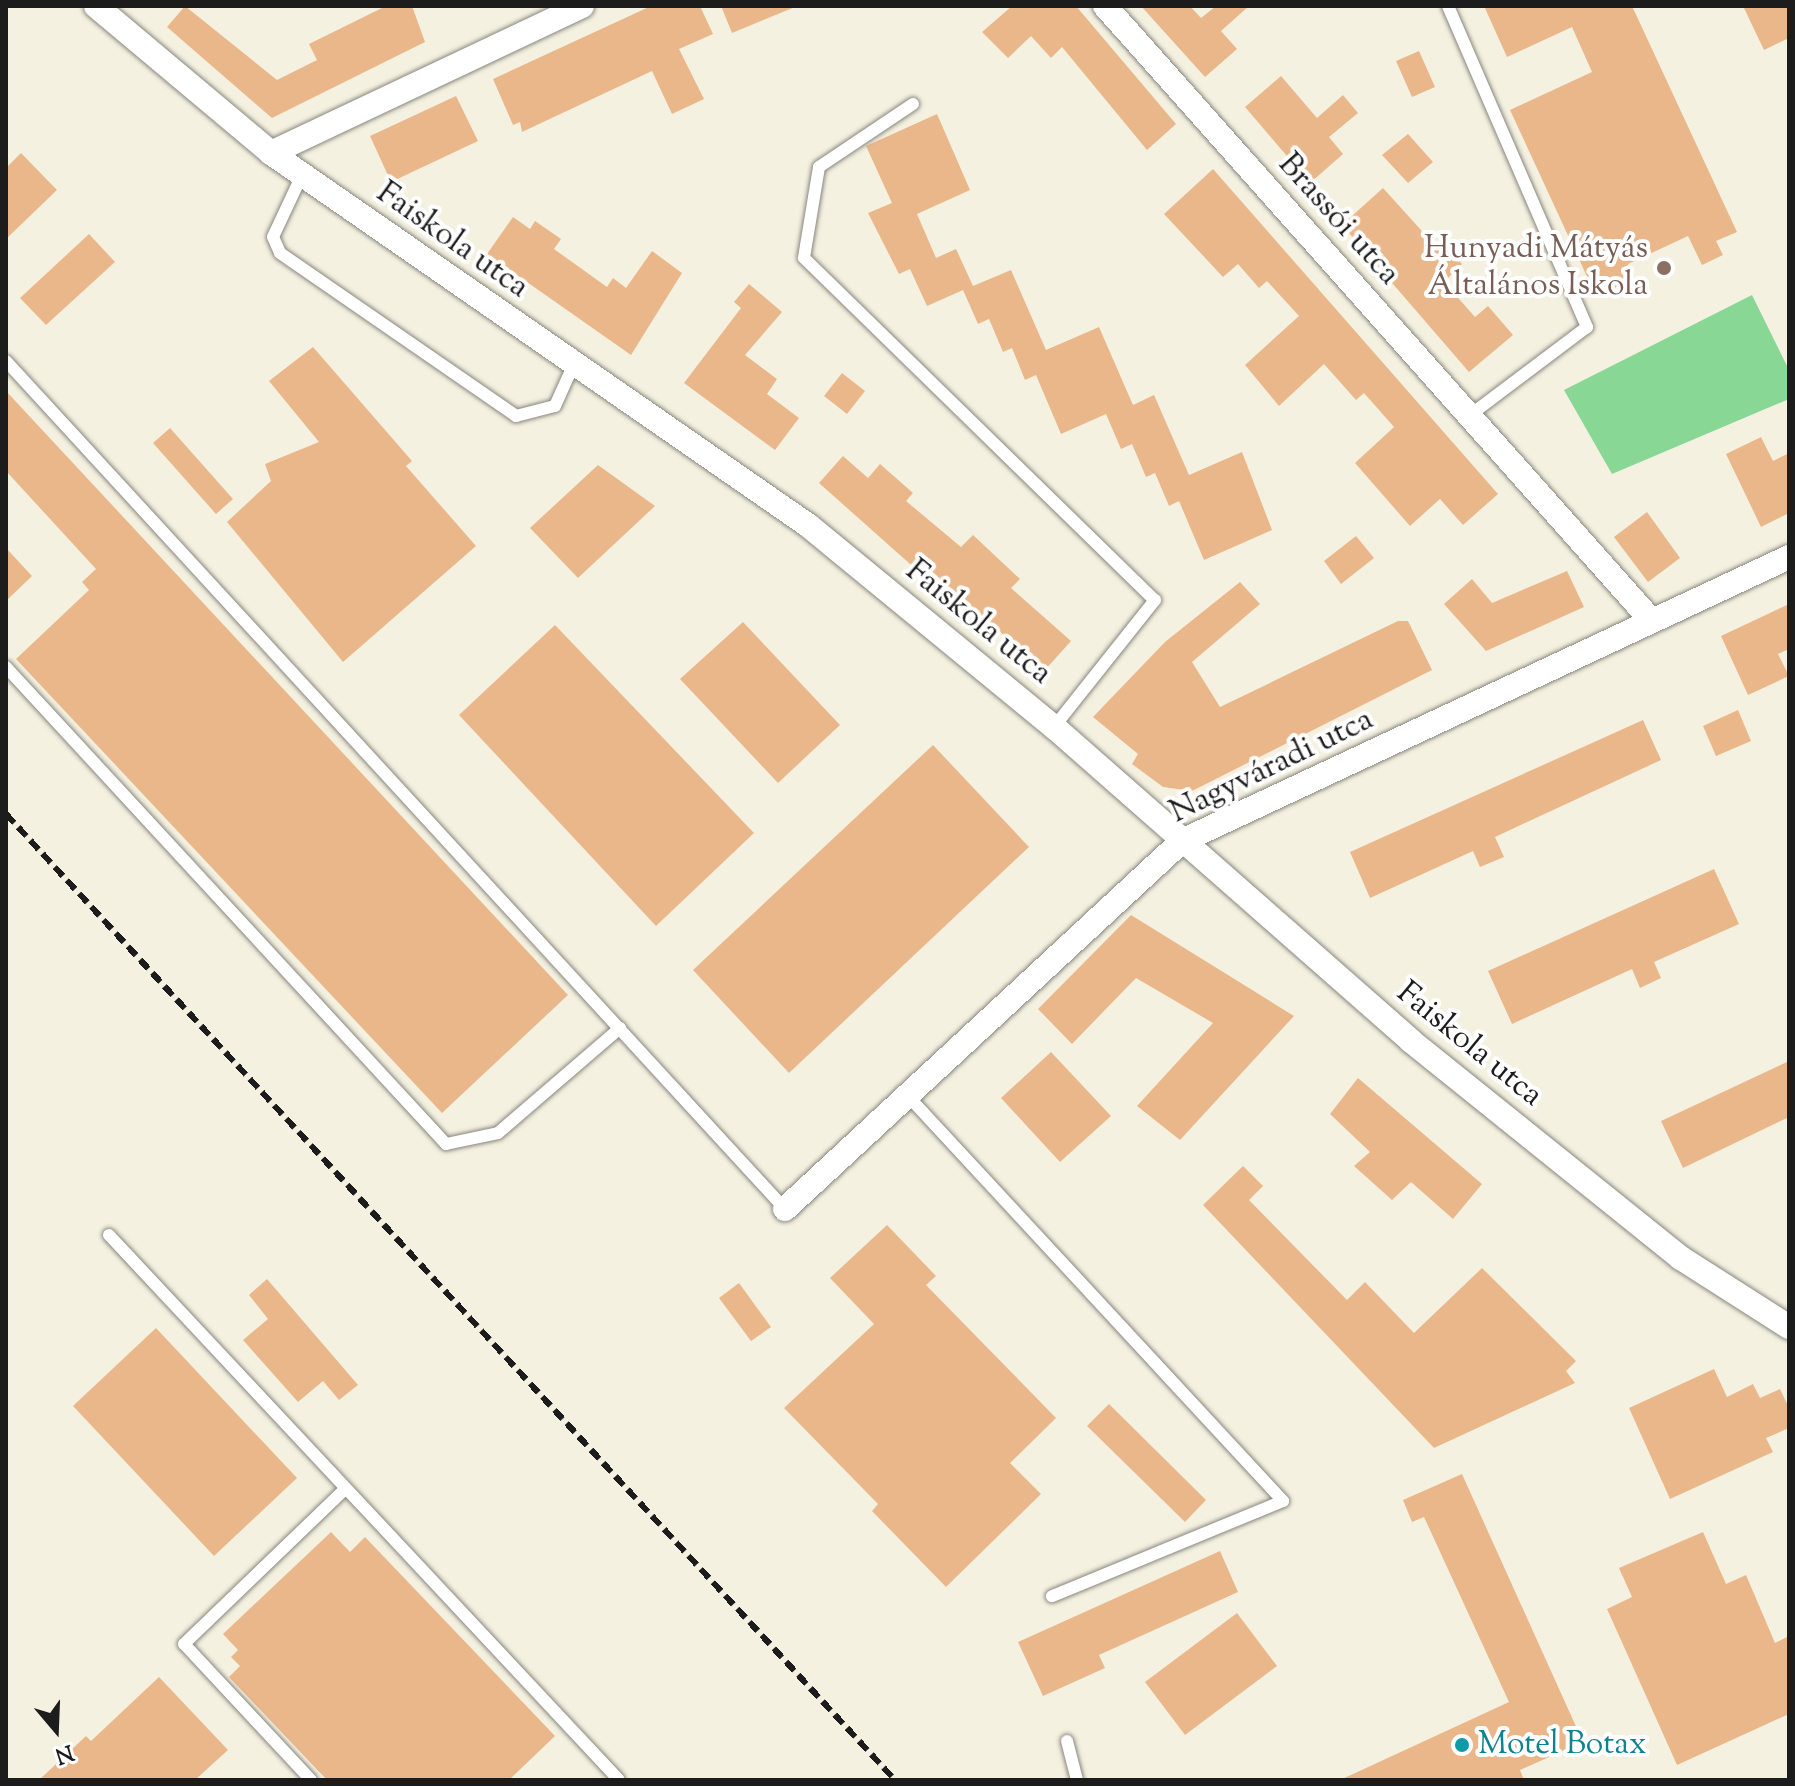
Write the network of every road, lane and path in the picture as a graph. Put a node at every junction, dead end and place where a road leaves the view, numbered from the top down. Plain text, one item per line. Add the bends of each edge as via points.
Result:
1 (96, 6) edge
2 (582, 6) edge
3 (1105, 6) edge
4 (1448, 6) edge
5 (913, 104) dead end
6 (271, 153) junction
7 (302, 175) junction
8 (6, 361) edge
9 (573, 366) junction
10 (1469, 416) junction
11 (1789, 557) edge
12 (1651, 620) junction
13 (6, 667) edge
14 (1054, 727) junction
15 (1182, 841) junction
16 (620, 1028) junction
17 (908, 1096) junction
18 (785, 1209) joint
19 (109, 1235) dead end
20 (1789, 1327) edge
21 (343, 1491) junction
22 (1052, 1596) dead end
23 (1067, 1741) dead end
24 (311, 1780) edge
25 (619, 1780) edge
26 (1077, 1780) edge

1 - 6 street, Faiskola utca
2 - 6 street
3 - 10 street, Brassói utca
4 - 10 lane via 1587,327
5 - 14 lane via 819,167 804,258 1155,600
6 - 7 street, Faiskola utca
7 - 9 street, Faiskola utca
7 - 9 lane via 273,237 280,253 516,416 555,406
8 - 16 lane
9 - 14 street, Faiskola utca via 809,526
10 - 12 street, Brassói utca
11 - 12 street, Nagyváradi utca
12 - 15 street, Nagyváradi utca
13 - 16 lane via 446,1144 498,1133
14 - 15 street, Faiskola utca
15 - 17 street, Nagyváradi utca
15 - 20 street, Faiskola utca via 1411,1041 1681,1258
16 - 18 lane
17 - 18 street, Nagyváradi utca
17 - 22 lane via 1283,1501
19 - 21 lane
21 - 24 lane via 184,1644
21 - 25 lane
23 - 26 lane

